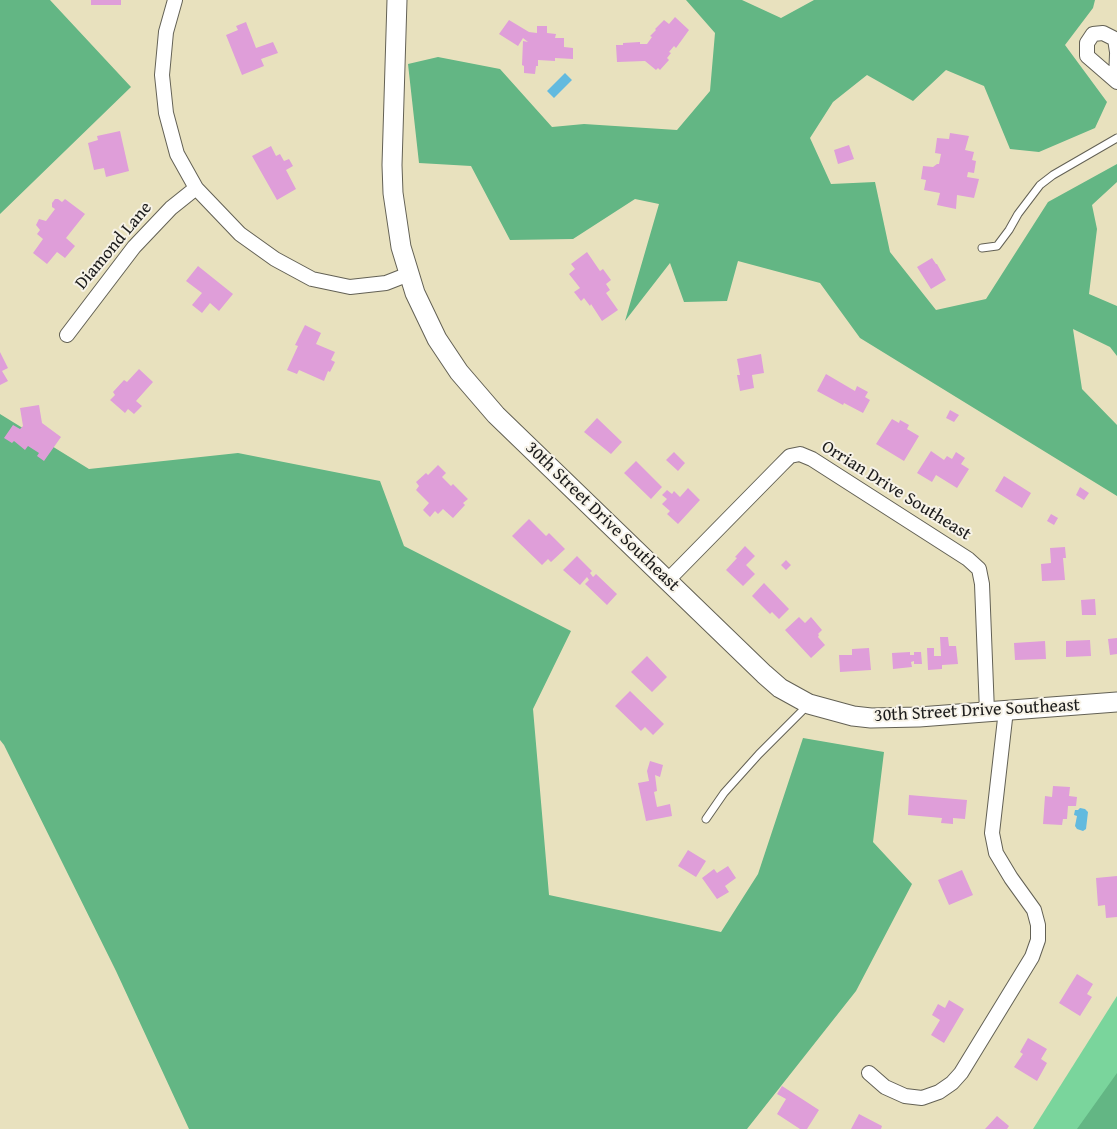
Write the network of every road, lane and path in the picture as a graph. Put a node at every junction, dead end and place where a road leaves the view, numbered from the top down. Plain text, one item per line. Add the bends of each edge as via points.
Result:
1 (175, 0) edge
2 (397, 0) edge
3 (1117, 53) edge
4 (1116, 81) edge
5 (1117, 138) edge
6 (196, 188) junction
7 (982, 248) dead end
8 (409, 274) junction
9 (67, 335) dead end
10 (667, 581) junction
11 (1117, 702) edge
12 (809, 704) junction
13 (1006, 710) junction
14 (987, 712) junction
15 (706, 819) dead end
16 (869, 1073) dead end

1 - 6 street via 166,32 162,75 166,114 177,154
2 - 8 main road, 30th Street Drive Southeast via 393,193 401,247
3 - 4 street
3 - 4 street via 1115,39 1103,33 1093,34 1087,43 1087,56
5 - 7 lane via 1040,185 997,246
6 - 8 street via 240,234 275,259 312,278 350,287 386,283
6 - 9 street, Diamond Lane via 171,208 134,247
8 - 10 main road, 30th Street Drive Southeast via 437,338 475,393
10 - 12 main road, 30th Street Drive Southeast via 780,688
10 - 14 street, Orrian Drive Southeast via 790,456 800,454 968,558 979,569
11 - 13 main road, 30th Street Drive Southeast
12 - 14 main road, 30th Street Drive Southeast via 871,718
12 - 15 lane via 724,793
13 - 14 main road, 30th Street Drive Southeast
13 - 16 street via 992,832 996,853 1034,910 1038,940 1032,957 952,1083 922,1098 905,1096 885,1088

